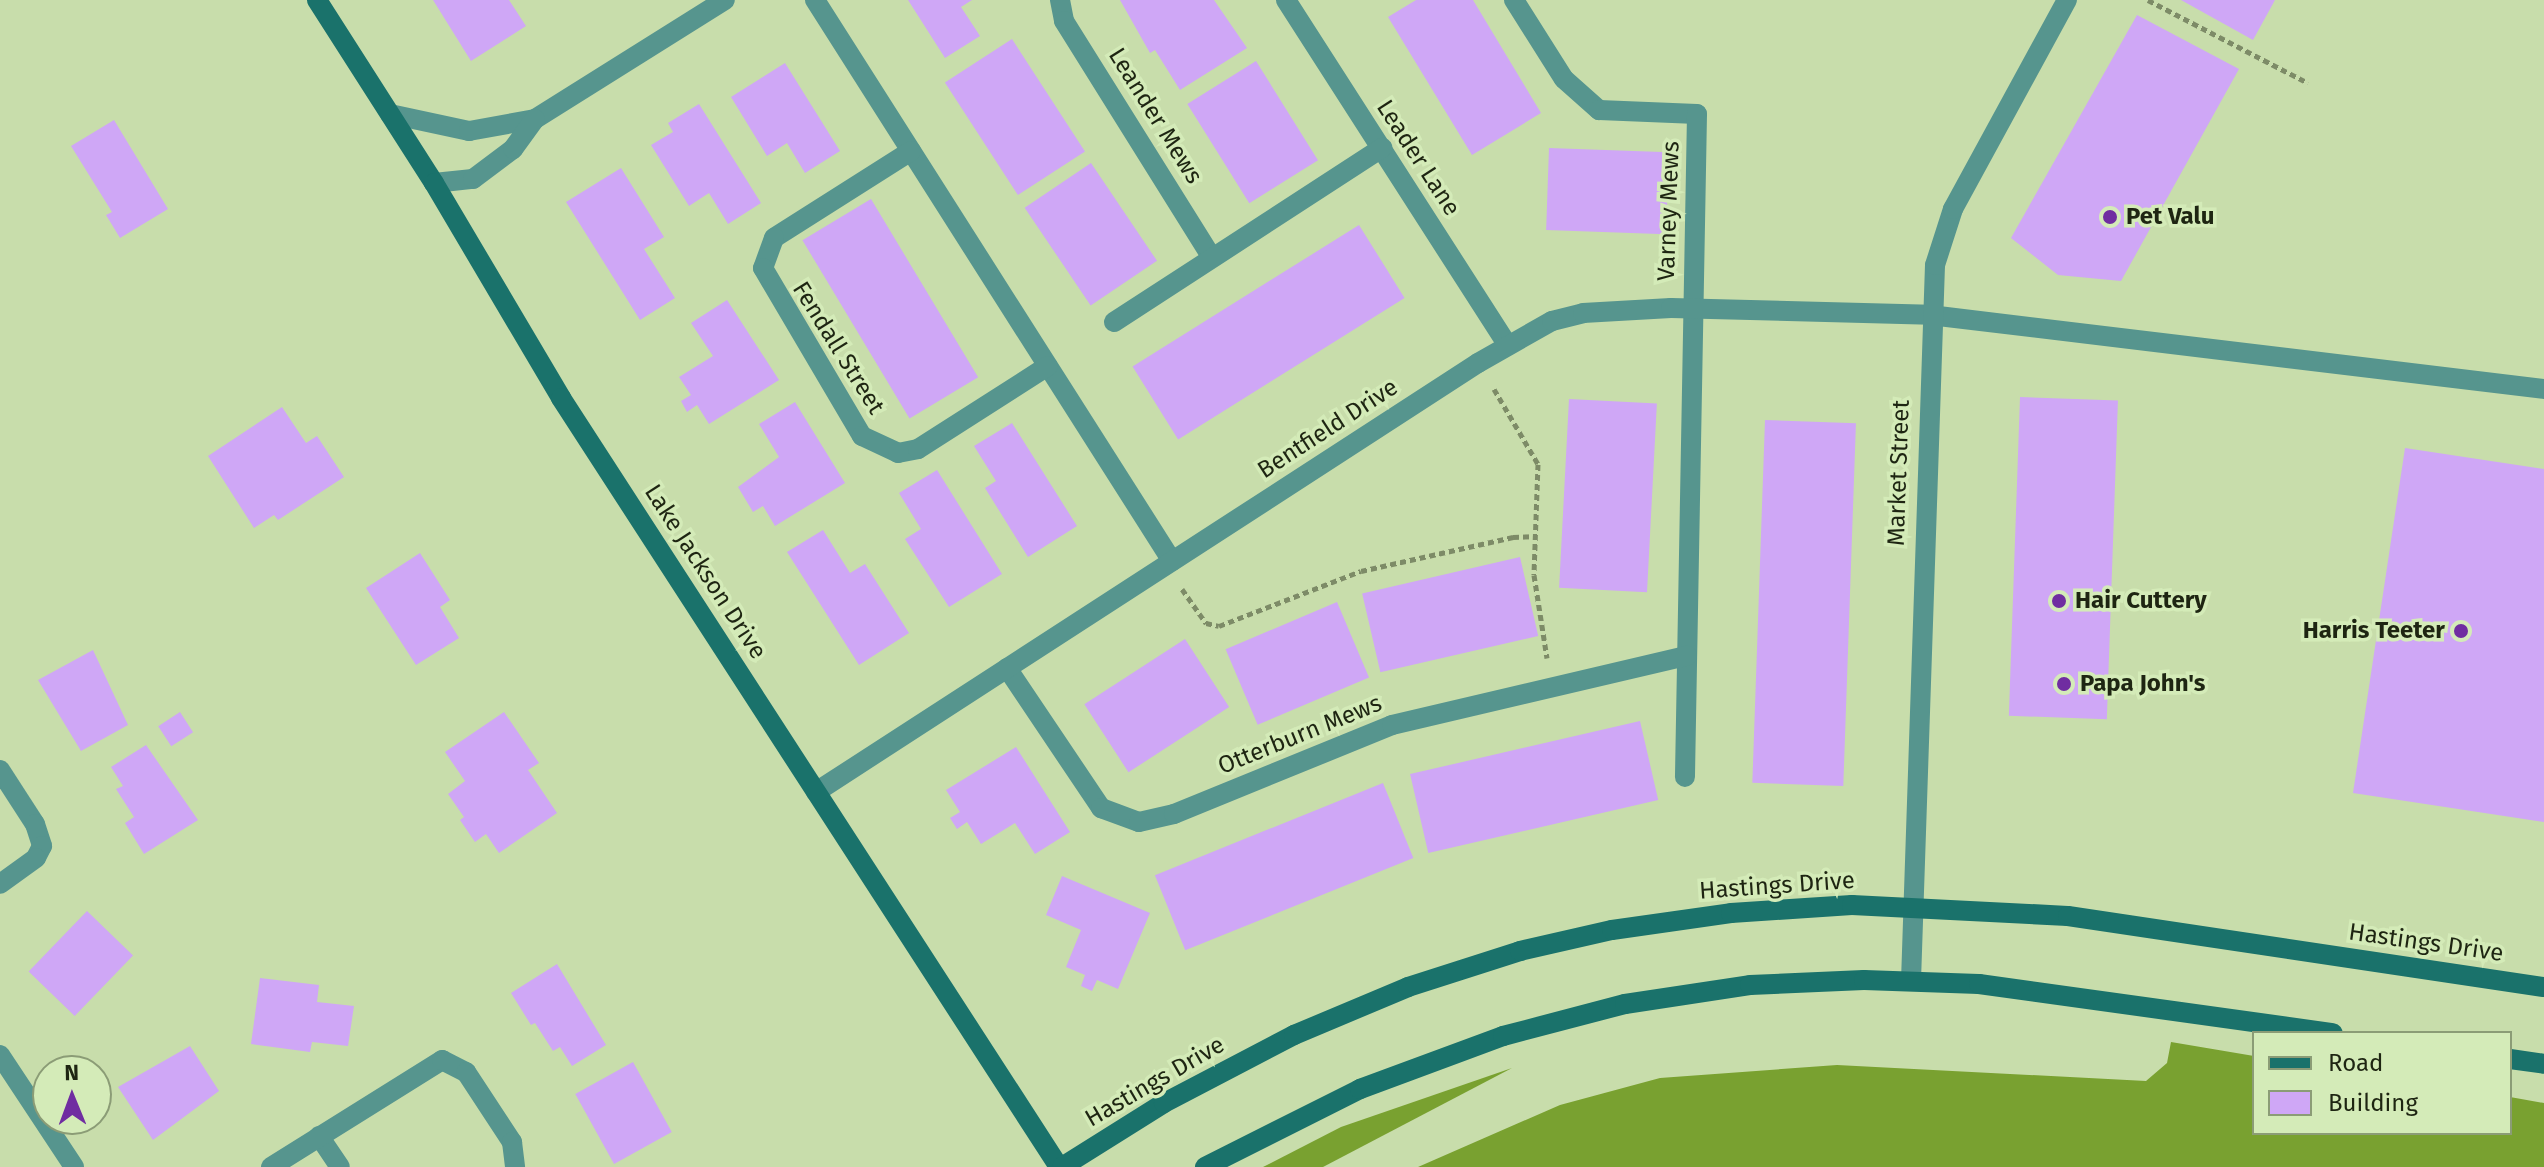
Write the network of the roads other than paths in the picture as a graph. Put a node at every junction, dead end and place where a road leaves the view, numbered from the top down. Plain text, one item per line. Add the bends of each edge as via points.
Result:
1 (317, 0) edge
2 (725, 0) edge
3 (815, 0) edge
4 (1060, 0) edge
5 (1286, 0) edge
6 (1514, 0) edge
7 (2067, 0) edge
8 (390, 114) junction
9 (535, 119) junction
10 (1382, 148) junction
11 (911, 151) junction
12 (434, 183) junction
13 (1212, 258) junction
14 (1692, 308) junction
15 (1930, 315) junction
16 (1114, 322) dead end
17 (1507, 344) junction
18 (1048, 366) junction
19 (2544, 389) edge
20 (1169, 563) junction
21 (1687, 656) junction
22 (1007, 668) junction
23 (0, 770) edge
24 (1685, 777) dead end
25 (816, 792) junction
26 (0, 884) edge
27 (1913, 906) junction
28 (1911, 981) junction
29 (2544, 987) edge
30 (2319, 1031) edge
31 (0, 1055) edge
32 (2512, 1059) edge
33 (2544, 1064) edge
34 (319, 1136) junction
35 (74, 1167) edge
36 (271, 1167) edge
37 (340, 1167) edge
38 (515, 1167) edge
39 (1060, 1167) edge
40 (1205, 1167) edge

1 - 8 street, Lake Jackson Drive
2 - 9 street
3 - 11 street
4 - 13 street, Leander Mews via 1064,21
5 - 10 street, Leader Lane
6 - 14 street, Varney Mews via 1564,79 1599,110 1697,114
7 - 15 street, Market Street via 1953,209 1935,265
8 - 9 street via 469,131
8 - 12 street, Lake Jackson Drive
9 - 12 street via 513,149 473,179
10 - 13 street
10 - 17 street, Leader Lane
11 - 18 street
11 - 18 street, Fendall Street via 774,238 763,268 862,436 898,453 918,449
12 - 25 street, Lake Jackson Drive via 561,398
13 - 16 street
14 - 15 street, Bentfield Drive
14 - 17 street, Bentfield Drive via 1583,313 1552,321
14 - 21 street
15 - 19 street, Bentfield Drive
15 - 27 street, Market Street
17 - 20 street, Bentfield Drive
18 - 20 street
20 - 22 street, Bentfield Drive
21 - 22 street, Otterburn Mews via 1392,725 1174,814 1139,822 1101,808
21 - 24 street
22 - 25 street, Bentfield Drive
23 - 26 street via 35,824 42,846 27,867
25 - 39 street, Lake Jackson Drive
27 - 28 street, Market Street
27 - 29 street, Hastings Drive via 2068,916
27 - 39 street, Hastings Drive via 1731,913 1612,930 1520,951 1408,987 1294,1035 1164,1103
28 - 30 street via 1979,984
28 - 40 street via 1750,985 1610,1008 1503,1036 1360,1089
31 - 35 street
32 - 33 street
34 - 36 street
34 - 37 street
34 - 38 street via 442,1060 466,1072 512,1142

